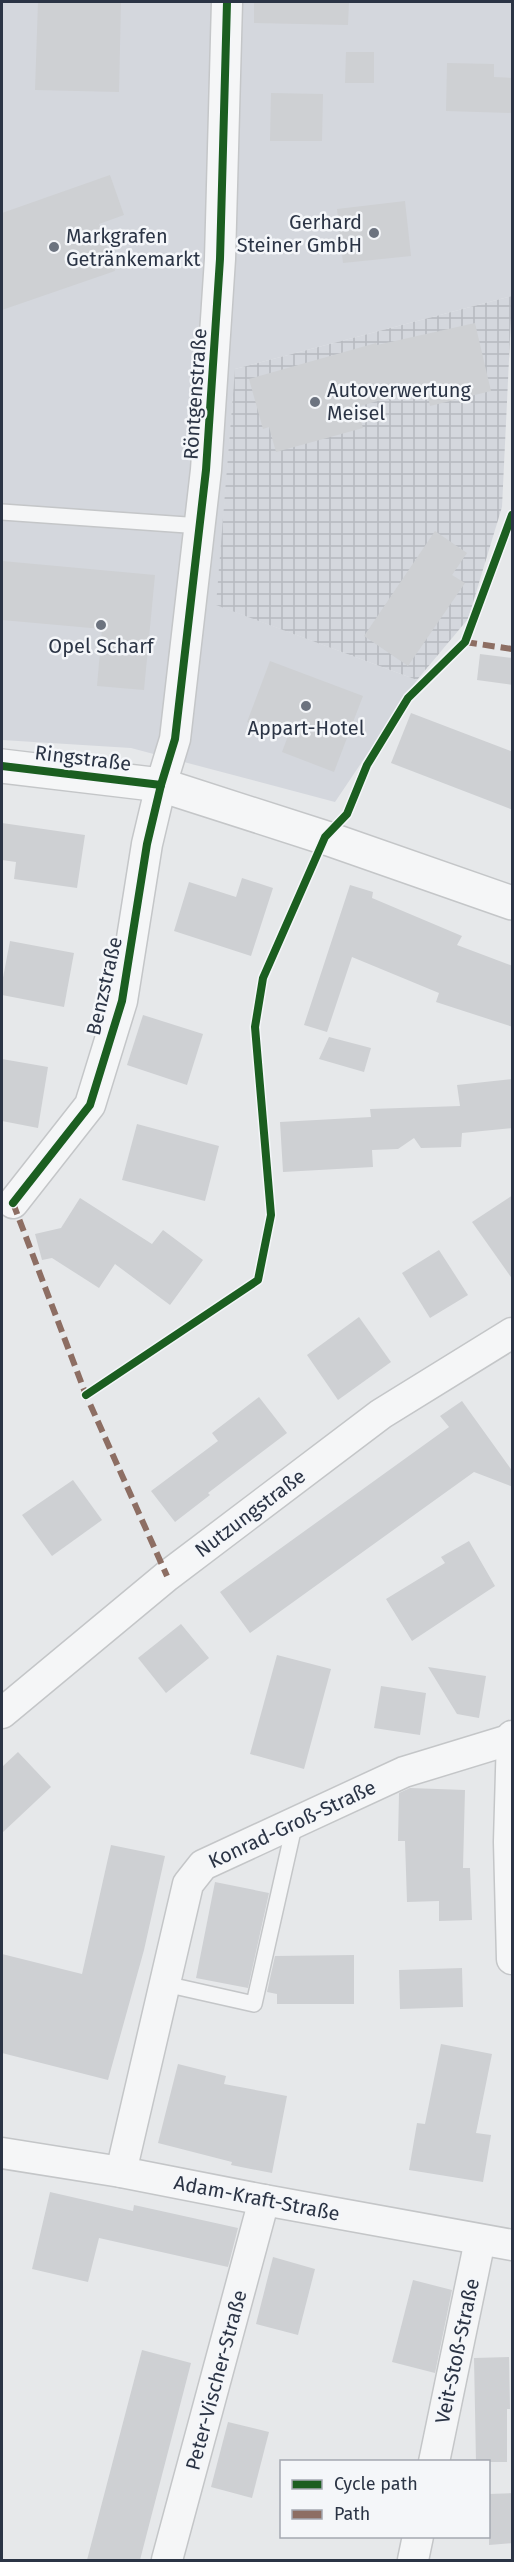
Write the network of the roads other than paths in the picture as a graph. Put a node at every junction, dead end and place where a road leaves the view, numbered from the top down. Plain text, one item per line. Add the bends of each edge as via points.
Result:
1 (227, 2) edge
2 (2, 512) edge
3 (201, 526) junction
4 (2, 766) edge
5 (161, 784) junction
6 (513, 903) edge
7 (13, 1203) dead end
8 (513, 1333) edge
9 (2, 1713) edge
10 (512, 1737) edge
11 (295, 1822) junction
12 (513, 1959) edge
13 (165, 1984) junction
14 (2, 2153) edge
15 (121, 2172) junction
16 (264, 2200) junction
17 (480, 2240) junction
18 (513, 2245) edge
19 (434, 2460) edge
20 (418, 2538) edge
21 (167, 2560) edge
22 (413, 2560) edge

1 - 3 street, Röntgenstraße via 220,259
2 - 3 lane
3 - 5 street, Röntgenstraße via 175,739
4 - 5 street, Ringstraße
5 - 6 street, Ringstraße
5 - 7 street, Benzstraße via 147,844 122,1001 90,1105
8 - 9 street, Nutzungstraße via 381,1414 167,1576
10 - 11 street, Konrad-Groß-Straße via 404,1772
10 - 12 street via 509,1842
11 - 13 street, Konrad-Groß-Straße via 202,1865 188,1884
11 - 13 lane via 254,2004
13 - 15 street, Konrad-Groß-Straße
14 - 15 street, Adam-Kraft-Straße
15 - 16 street, Adam-Kraft-Straße
16 - 17 street, Adam-Kraft-Straße
16 - 21 street, Peter-Vischer-Straße
17 - 18 street, Adam-Kraft-Straße
17 - 19 street, Veit-Stoß-Straße
20 - 22 street

